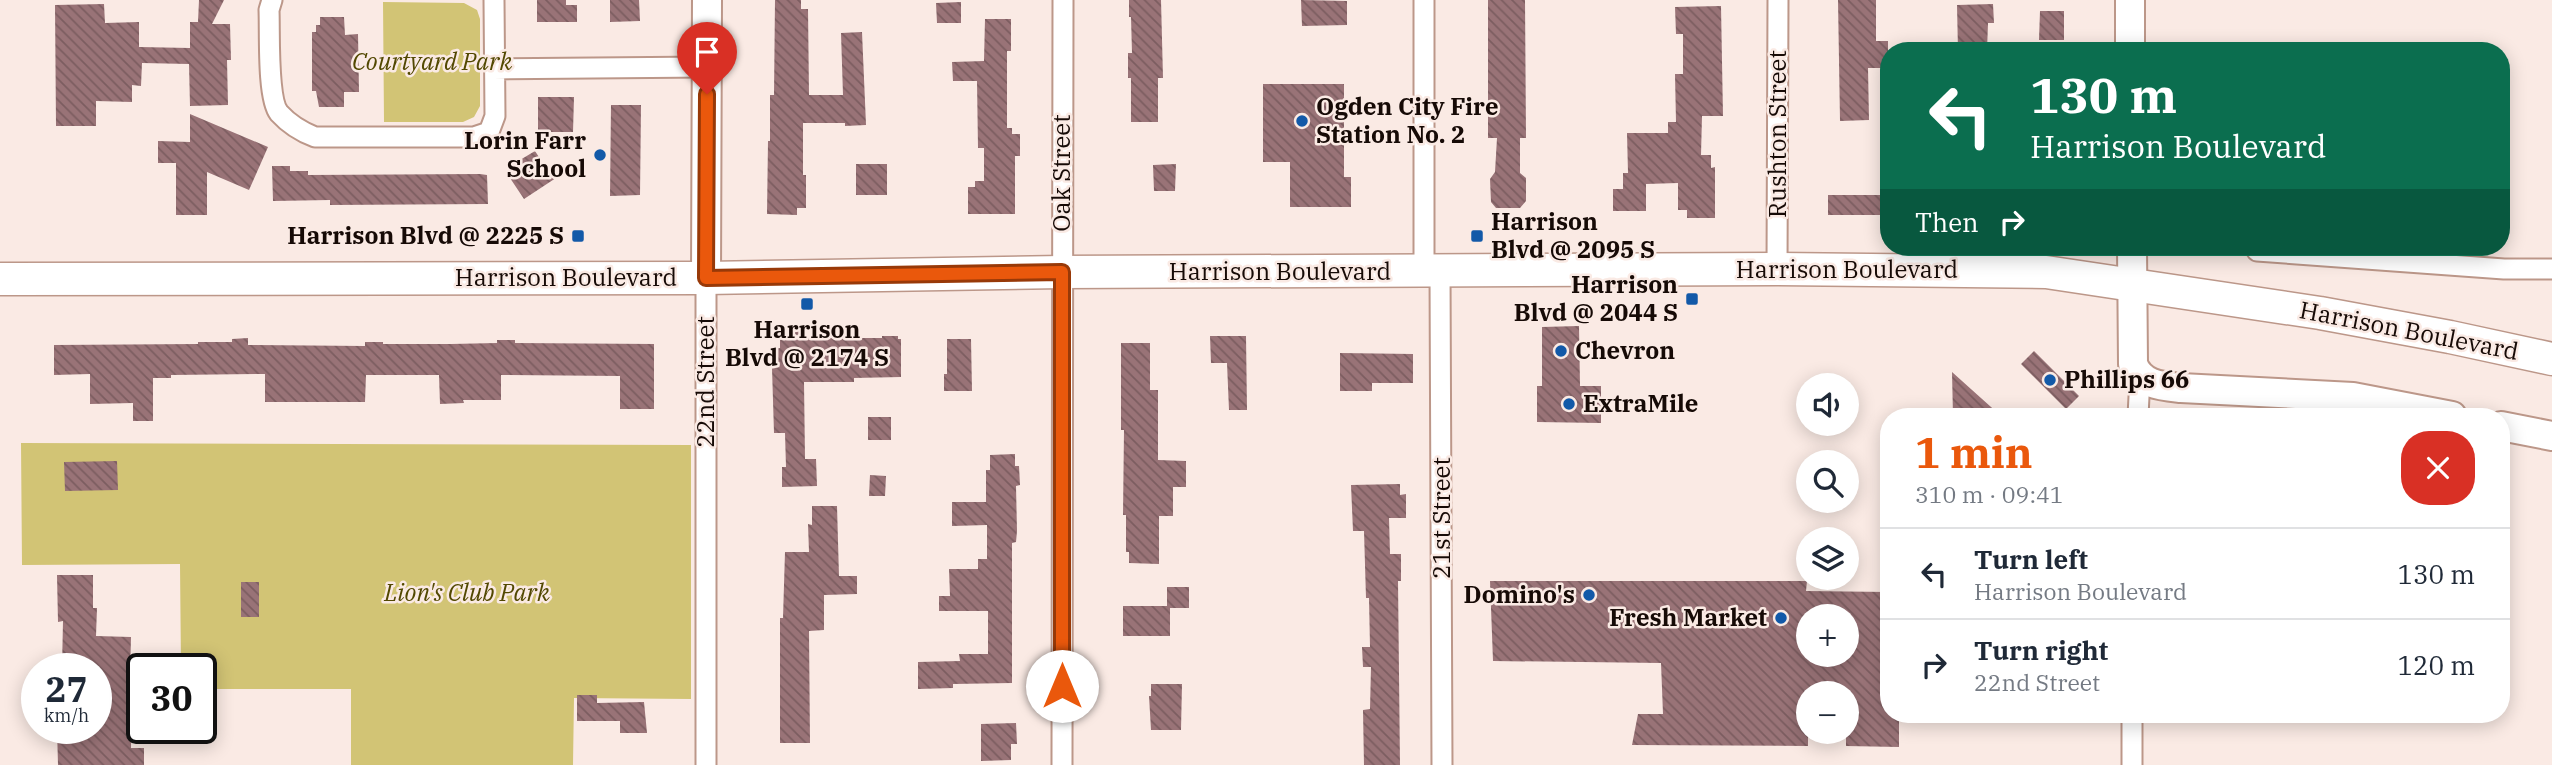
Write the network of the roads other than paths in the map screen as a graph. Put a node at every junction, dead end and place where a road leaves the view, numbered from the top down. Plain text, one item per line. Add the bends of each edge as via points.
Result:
1 (272, 0) edge
2 (494, 0) edge
3 (707, 0) edge
4 (1063, 0) edge
5 (1424, 0) edge
6 (1778, 0) edge
7 (2130, 0) edge
8 (2130, 42) edge
9 (707, 67) junction
10 (494, 69) junction
11 (2132, 256) edge
12 (2326, 256) edge
13 (1777, 269) junction
14 (2552, 269) edge
15 (1432, 271) junction
16 (1062, 272) junction
17 (706, 278) junction
18 (0, 279) edge
19 (2132, 284) junction
20 (2552, 359) edge
21 (2140, 377) junction
22 (2138, 408) edge
23 (2410, 408) edge
24 (2510, 428) edge
25 (2552, 436) edge
26 (2132, 723) edge
27 (706, 765) edge
28 (1062, 765) edge
29 (1442, 765) edge
30 (2132, 765) edge

1 - 10 street via 272,97 278,112 301,132 315,137 482,136 493,126 495,116
2 - 10 street
3 - 9 street, 22nd Street
4 - 16 street, Oak Street
5 - 15 street, 21st Street
6 - 13 street, Rushton Street
7 - 8 street
9 - 10 street
9 - 17 street, 22nd Street
11 - 19 street
12 - 14 street
13 - 15 main road, Harrison Boulevard
13 - 19 main road, Harrison Boulevard via 2046,272
15 - 16 main road, Harrison Boulevard
15 - 29 street, 21st Street
16 - 17 main road, Harrison Boulevard
16 - 28 street, Oak Street
17 - 18 main road, Harrison Boulevard
17 - 27 street, 22nd Street
19 - 20 main road, Harrison Boulevard via 2333,315
19 - 21 street via 2133,364
21 - 22 street
21 - 23 street via 2181,388 2353,397
24 - 25 street
26 - 30 street

